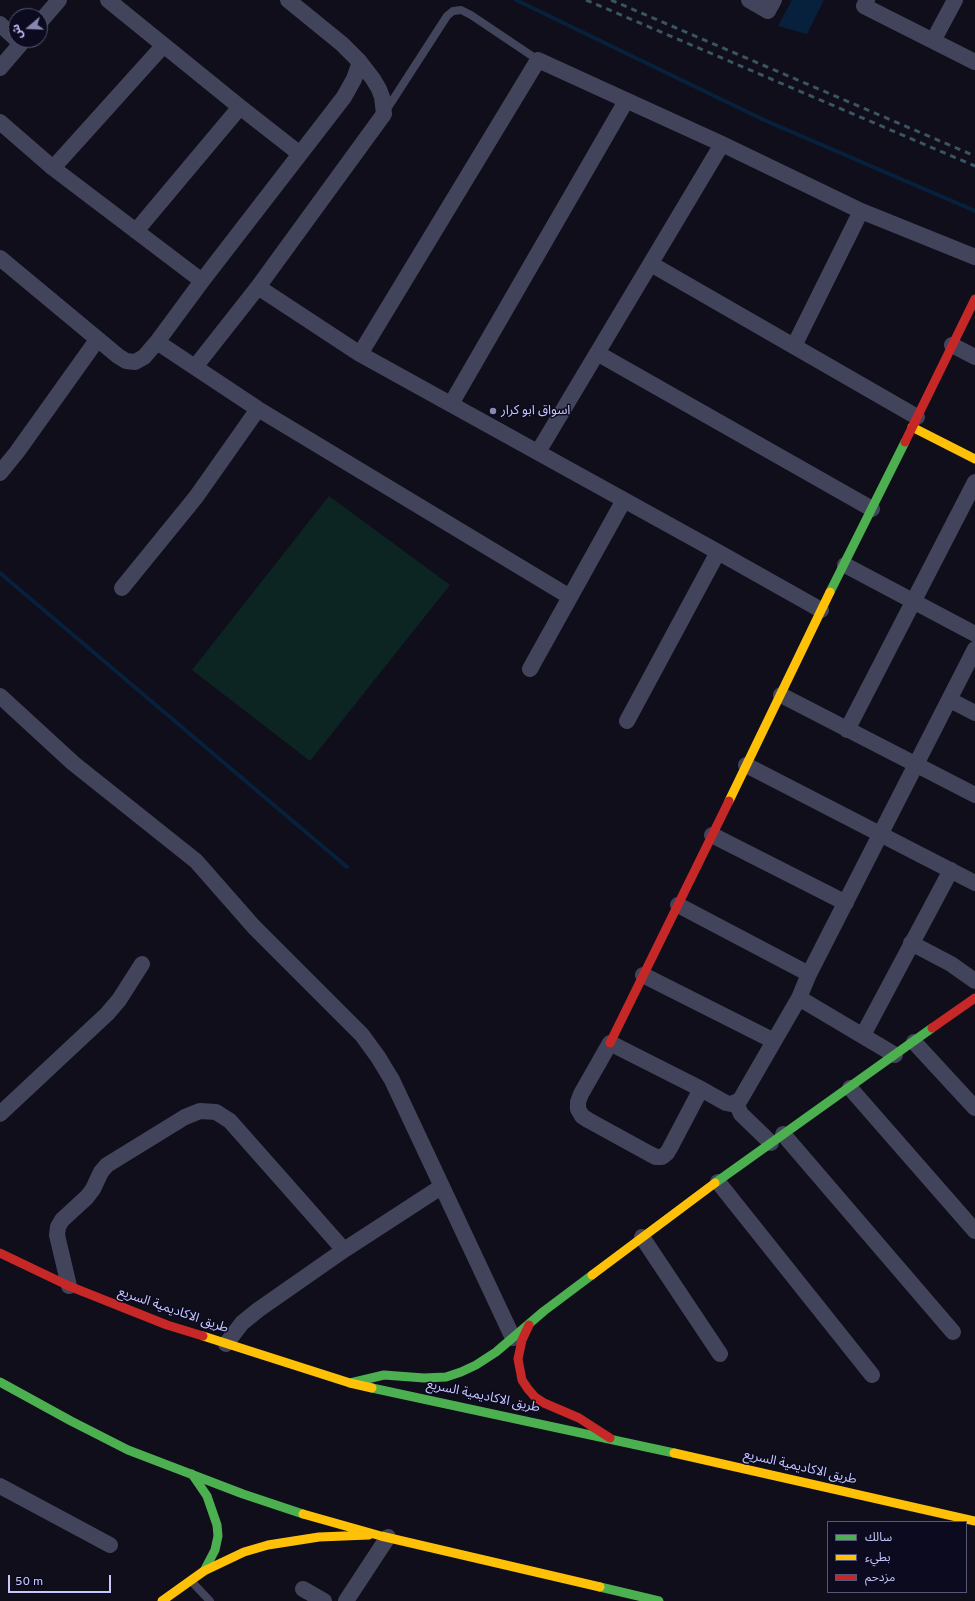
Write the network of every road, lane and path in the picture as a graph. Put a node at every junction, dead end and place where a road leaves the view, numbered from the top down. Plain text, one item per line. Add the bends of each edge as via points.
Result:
1 (59, 0) edge
2 (108, 0) edge
3 (288, 0) edge
4 (748, 0) edge
5 (774, 0) edge
6 (868, 0) edge
7 (955, 0) edge
8 (48, 13) edge
9 (0, 24) edge
10 (8, 30) edge
11 (933, 41) junction
12 (164, 46) junction
13 (14, 48) edge
14 (538, 60) junction
15 (360, 62) junction
16 (975, 62) edge
17 (0, 68) edge
18 (626, 101) junction
19 (240, 108) junction
20 (384, 114) junction
21 (0, 122) edge
22 (722, 144) junction
23 (300, 154) junction
24 (53, 168) junction
25 (860, 211) junction
26 (136, 231) junction
27 (975, 257) edge
28 (0, 259) edge
29 (651, 264) junction
30 (202, 281) junction
31 (258, 287) junction
32 (975, 299) edge
33 (97, 340) junction
34 (157, 342) junction
35 (794, 346) junction
36 (952, 346) junction
37 (597, 353) junction
38 (360, 354) junction
39 (975, 357) edge
40 (195, 367) junction
41 (451, 404) junction
42 (258, 409) junction
43 (915, 422) junction
44 (538, 452) junction
45 (975, 459) edge
46 (0, 473) edge
47 (975, 482) edge
48 (624, 500) junction
49 (872, 510) junction
50 (718, 552) junction
51 (845, 565) junction
52 (122, 588) dead end
53 (570, 597) junction
54 (914, 600) junction
55 (820, 610) junction
56 (975, 634) edge
57 (975, 649) edge
58 (530, 669) dead end
59 (780, 695) junction
60 (0, 696) edge
61 (950, 700) junction
62 (975, 713) edge
63 (627, 721) dead end
64 (848, 730) junction
65 (746, 765) junction
66 (915, 765) junction
67 (975, 795) edge
68 (881, 834) junction
69 (712, 835) junction
70 (951, 870) junction
71 (975, 883) edge
72 (846, 903) junction
73 (678, 905) junction
74 (911, 943) junction
75 (142, 964) dead end
76 (809, 974) junction
77 (643, 975) junction
78 (975, 981) edge
79 (799, 998) junction
80 (975, 998) edge
81 (862, 1035) junction
82 (774, 1041) junction
83 (914, 1042) junction
84 (610, 1043) junction
85 (895, 1056) junction
86 (850, 1088) junction
87 (701, 1089) junction
88 (736, 1103) junction
89 (975, 1108) edge
90 (0, 1114) edge
91 (783, 1134) junction
92 (771, 1143) junction
93 (718, 1182) junction
94 (441, 1187) junction
95 (975, 1231) edge
96 (642, 1237) junction
97 (344, 1250) junction
98 (0, 1253) edge
99 (69, 1286) junction
100 (532, 1320) junction
101 (953, 1332) dead end
102 (513, 1338) junction
103 (226, 1344) junction
104 (720, 1354) dead end
105 (872, 1375) dead end
106 (0, 1382) edge
107 (350, 1382) junction
108 (610, 1438) junction
109 (192, 1474) junction
110 (0, 1486) edge
111 (975, 1521) edge
112 (385, 1536) junction
113 (110, 1545) dead end
114 (204, 1571) junction
115 (190, 1581) junction
116 (303, 1589) dead end
117 (162, 1601) edge
118 (210, 1601) edge
119 (324, 1601) edge
120 (346, 1601) edge
121 (658, 1601) edge

1 - 8 street
2 - 12 street
3 - 15 street
4 - 5 street via 768,10
6 - 11 street via 864,6
7 - 11 street
9 - 10 street
11 - 16 street
12 - 19 street
12 - 24 street
13 - 17 street
14 - 18 street
14 - 20 lane via 471,15 461,10 454,11 447,16
14 - 38 street
15 - 20 street via 379,89
15 - 23 street via 344,97
18 - 22 street
18 - 41 street
19 - 23 street
19 - 26 street
20 - 31 street
21 - 24 street
22 - 25 street
22 - 29 street
23 - 30 street
24 - 26 street
25 - 27 street
25 - 35 street
26 - 30 street
28 - 33 street
29 - 35 street
29 - 37 street
30 - 34 street
31 - 38 street
31 - 40 street
32 - 36 main road
33 - 34 street via 126,361 135,362 144,357
33 - 46 street
34 - 40 street
35 - 43 street
36 - 39 street
36 - 43 main road
37 - 44 street
37 - 49 street
38 - 41 street
40 - 42 street
41 - 44 street
42 - 52 street via 196,497
42 - 53 street
43 - 45 main road
43 - 49 main road
44 - 48 street
47 - 54 street
48 - 50 street
48 - 53 street
49 - 51 main road
50 - 55 street
50 - 63 street
51 - 54 street
51 - 55 main road
53 - 58 street
54 - 56 street
54 - 64 street
55 - 59 main road
57 - 61 street
59 - 64 street
59 - 65 main road
60 - 94 street via 73,763 196,861 254,927 362,1035 392,1080
61 - 62 street
61 - 66 street
64 - 66 street
65 - 68 street
65 - 69 main road
66 - 67 street
66 - 68 street
68 - 70 street
68 - 72 street
69 - 72 street
69 - 73 main road
70 - 71 street
70 - 74 street
72 - 76 street
73 - 76 street
73 - 77 main road
74 - 78 street via 951,964
74 - 81 street
75 - 90 street via 107,1014
76 - 79 street
77 - 82 street
77 - 84 main road
79 - 81 street
79 - 82 street
80 - 83 main road
81 - 85 street
82 - 88 street via 744,1095
83 - 85 main road
83 - 89 street
84 - 87 street
84 - 87 street via 581,1094 578,1109 588,1120 650,1154 662,1157 667,1153
85 - 86 main road
86 - 91 main road
86 - 95 street
87 - 88 street via 726,1103
88 - 92 street via 741,1114
91 - 92 main road
91 - 101 street
92 - 93 main road
93 - 96 main road
93 - 105 street
94 - 97 street
94 - 102 street
96 - 100 main road
96 - 104 street
97 - 99 street via 230,1121 216,1112 200,1111 185,1117 107,1165 87,1197 62,1220 57,1235
97 - 103 street via 250,1316
98 - 99 main road, طريق الاكاديمية السريع
99 - 103 main road, طريق الاكاديمية السريع via 167,1325
100 - 102 main road
100 - 108 main road via 522,1340 518,1359 522,1380 535,1397 544,1403 579,1418
102 - 107 main road via 476,1365 446,1377 384,1375
103 - 107 main road, طريق الاكاديمية السريع
106 - 109 main road via 128,1450
107 - 108 main road, طريق الاكاديمية السريع
108 - 111 main road, طريق الاكاديمية السريع
109 - 112 main road via 291,1510
109 - 114 main road via 207,1496 217,1525 215,1550
110 - 113 street
112 - 114 main road via 352,1534 268,1545 244,1552
112 - 120 street
112 - 121 main road
114 - 115 main road
115 - 117 main road
115 - 118 lane
116 - 119 street

